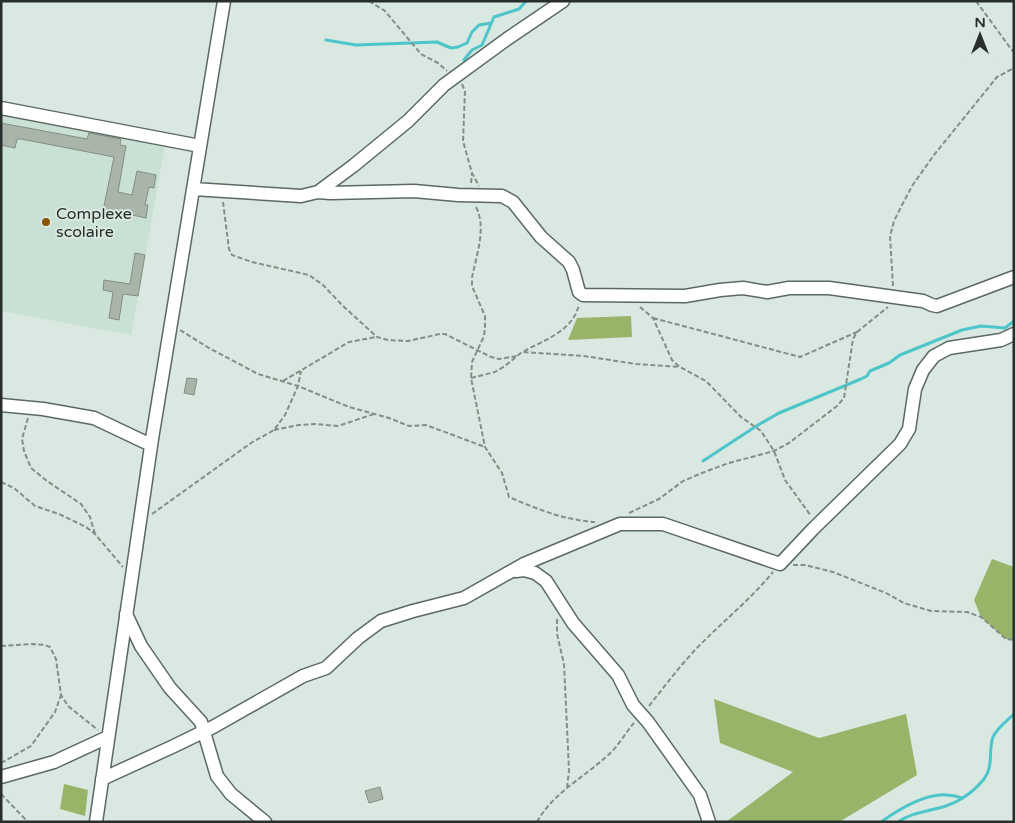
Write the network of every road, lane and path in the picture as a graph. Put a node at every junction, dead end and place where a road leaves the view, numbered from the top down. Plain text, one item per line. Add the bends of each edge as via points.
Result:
1 (224, 1) edge
2 (563, 1) edge
3 (976, 1) edge
4 (1014, 53) edge
5 (1014, 68) edge
6 (1, 108) edge
7 (200, 146) junction
8 (472, 173) dead end
9 (194, 189) junction
10 (222, 191) junction
11 (318, 192) junction
12 (471, 195) junction
13 (1014, 276) edge
14 (578, 292) junction
15 (894, 297) junction
16 (635, 304) dead end
17 (653, 318) junction
18 (172, 325) junction
19 (858, 332) junction
20 (1014, 334) edge
21 (377, 337) junction
22 (477, 350) junction
23 (522, 352) junction
24 (517, 356) junction
25 (680, 367) junction
26 (301, 371) junction
27 (471, 378) junction
28 (283, 381) junction
29 (298, 386) junction
30 (1, 405) edge
31 (30, 407) junction
32 (374, 414) junction
33 (274, 430) junction
34 (151, 445) junction
35 (485, 447) junction
36 (774, 451) junction
37 (1, 482) edge
38 (624, 516) dead end
39 (595, 522) dead end
40 (140, 523) junction
41 (817, 524) junction
42 (95, 534) junction
43 (780, 564) junction
44 (511, 572) junction
45 (132, 578) junction
46 (126, 614) junction
47 (556, 616) dead end
48 (1014, 640) edge
49 (1, 646) edge
50 (61, 695) junction
51 (642, 714) junction
52 (204, 731) junction
53 (108, 737) junction
54 (1, 763) edge
55 (1, 777) edge
56 (102, 779) junction
57 (566, 788) junction
58 (1, 794) edge
59 (28, 822) edge
60 (96, 822) edge
61 (264, 822) edge
62 (537, 822) edge
63 (709, 822) edge

1 - 7 street
2 - 11 street via 444,85 408,121
3 - 4 path
5 - 15 path via 997,77 912,186 890,236
6 - 7 street
7 - 9 street
8 - 12 path
9 - 10 street
9 - 18 street
10 - 11 street via 301,196
10 - 21 path via 232,255 310,275
11 - 12 street via 414,191
12 - 14 street via 502,196 513,202 541,237 569,262
12 - 22 path via 481,216 472,286 485,316 484,336
13 - 15 street via 937,306 923,300
14 - 15 street via 685,296 742,288 768,292 789,288 829,288
14 - 23 path via 578,306 570,322
15 - 19 path via 888,307
16 - 17 path
17 - 19 path via 800,357
17 - 25 path via 672,360
18 - 28 path via 241,366
18 - 34 street
19 - 36 path via 853,339 844,398 789,443
20 - 41 street via 1001,340 949,348 934,356 923,370 915,389 909,429 900,444
21 - 22 path via 408,341 445,334
21 - 26 path via 350,342
22 - 24 path via 499,359
22 - 27 path
23 - 24 path
23 - 25 path
24 - 27 path via 495,372
25 - 36 path via 706,382 741,417 761,431
26 - 28 path
26 - 29 path
27 - 35 path
28 - 29 path
29 - 32 path
29 - 33 path
30 - 31 street
31 - 34 street via 94,418
31 - 42 path via 22,439 31,468 81,504 90,517
32 - 33 path via 338,426 315,424
32 - 35 path via 408,426 426,424
33 - 40 path
34 - 40 street
35 - 39 path via 502,473 508,497 561,517
36 - 38 path via 707,470
36 - 41 path via 785,480
37 - 42 path via 14,488 35,506 59,514
40 - 45 street
41 - 43 street
42 - 45 path
43 - 44 street via 663,524 620,524
43 - 48 path via 805,565 833,572 904,603 931,611 967,612 981,617 1006,639
43 - 51 path via 695,651
44 - 51 street via 524,570 546,581 573,623 618,675 633,705
44 - 52 street via 464,598 381,621 326,668 303,676
45 - 46 street
46 - 52 street via 141,646 170,688 201,722
46 - 53 street
47 - 57 path via 564,664 569,770
49 - 50 path via 33,644 50,648 56,659
50 - 53 path via 68,706
50 - 54 path via 55,712 31,746
51 - 57 path via 609,755
51 - 63 street via 700,795
52 - 56 street
52 - 61 street via 217,776 231,794
53 - 55 street via 54,762
53 - 56 street
56 - 60 street
57 - 62 path via 544,809
58 - 59 path

